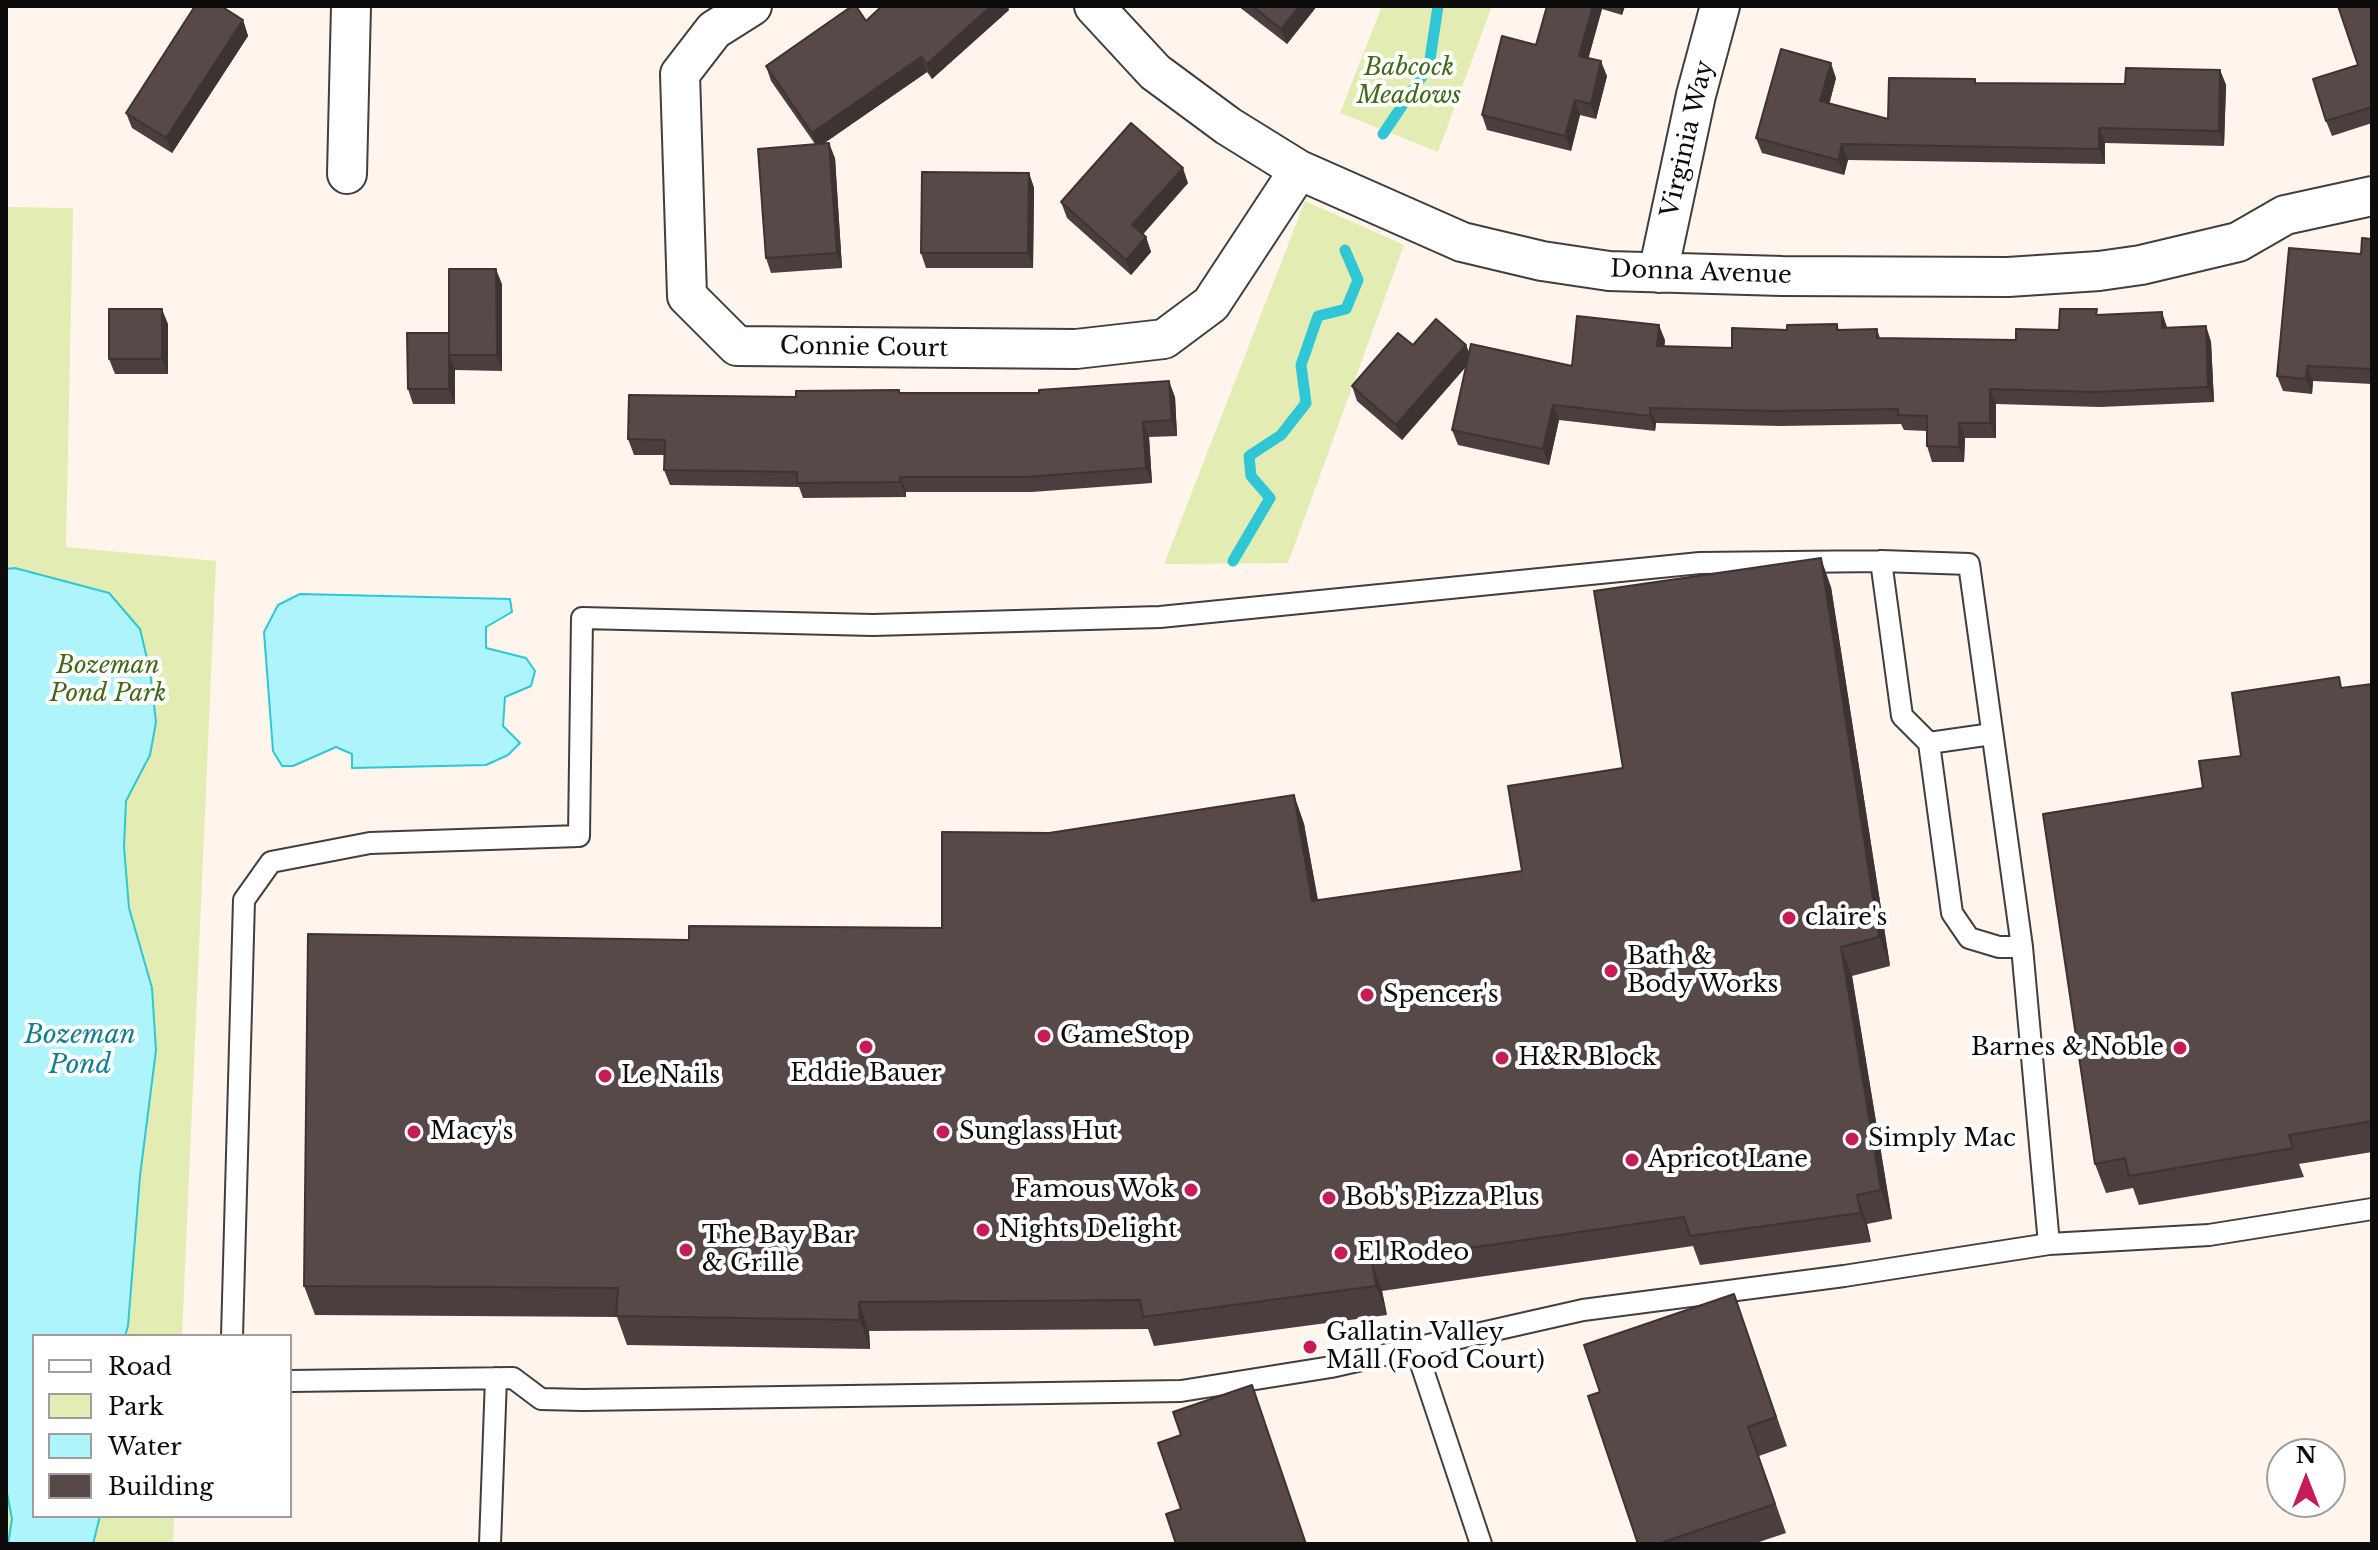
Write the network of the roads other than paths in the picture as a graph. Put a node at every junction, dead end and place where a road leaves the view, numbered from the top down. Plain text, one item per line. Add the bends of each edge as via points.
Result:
1 (351, 6) edge
2 (752, 6) edge
3 (1094, 6) edge
4 (1720, 6) edge
5 (1299, 170) junction
6 (347, 174) dead end
7 (2372, 196) edge
8 (1658, 273) junction
9 (1881, 561) junction
10 (1992, 734) junction
11 (1929, 743) junction
12 (2022, 947) junction
13 (2372, 1209) edge
14 (2049, 1244) junction
15 (232, 1334) edge
16 (1415, 1346) junction
17 (496, 1378) junction
18 (292, 1381) edge
19 (490, 1544) edge
20 (1481, 1544) edge

1 - 6 street
2 - 5 street, Connie Court via 714,30 680,74 687,296 737,346 1076,349 1164,339 1211,304
3 - 5 street, Donna Avenue via 1155,72
4 - 8 street, Virginia Way
5 - 8 street, Donna Avenue via 1462,242 1542,261
7 - 8 street, Donna Avenue via 2285,215 2238,242 2099,271 2008,277
9 - 10 lane via 1969,564
9 - 11 lane via 1902,716
9 - 15 lane via 1700,563 1160,617 873,625 582,618 579,836 370,843 271,862 244,900
10 - 11 lane
10 - 12 lane
11 - 12 lane via 1952,913 1969,938
12 - 14 lane
13 - 14 lane via 2209,1235
14 - 16 lane via 1583,1310
16 - 17 lane via 1331,1367 1181,1391 541,1399 513,1378
16 - 20 lane
17 - 18 lane
17 - 19 lane

